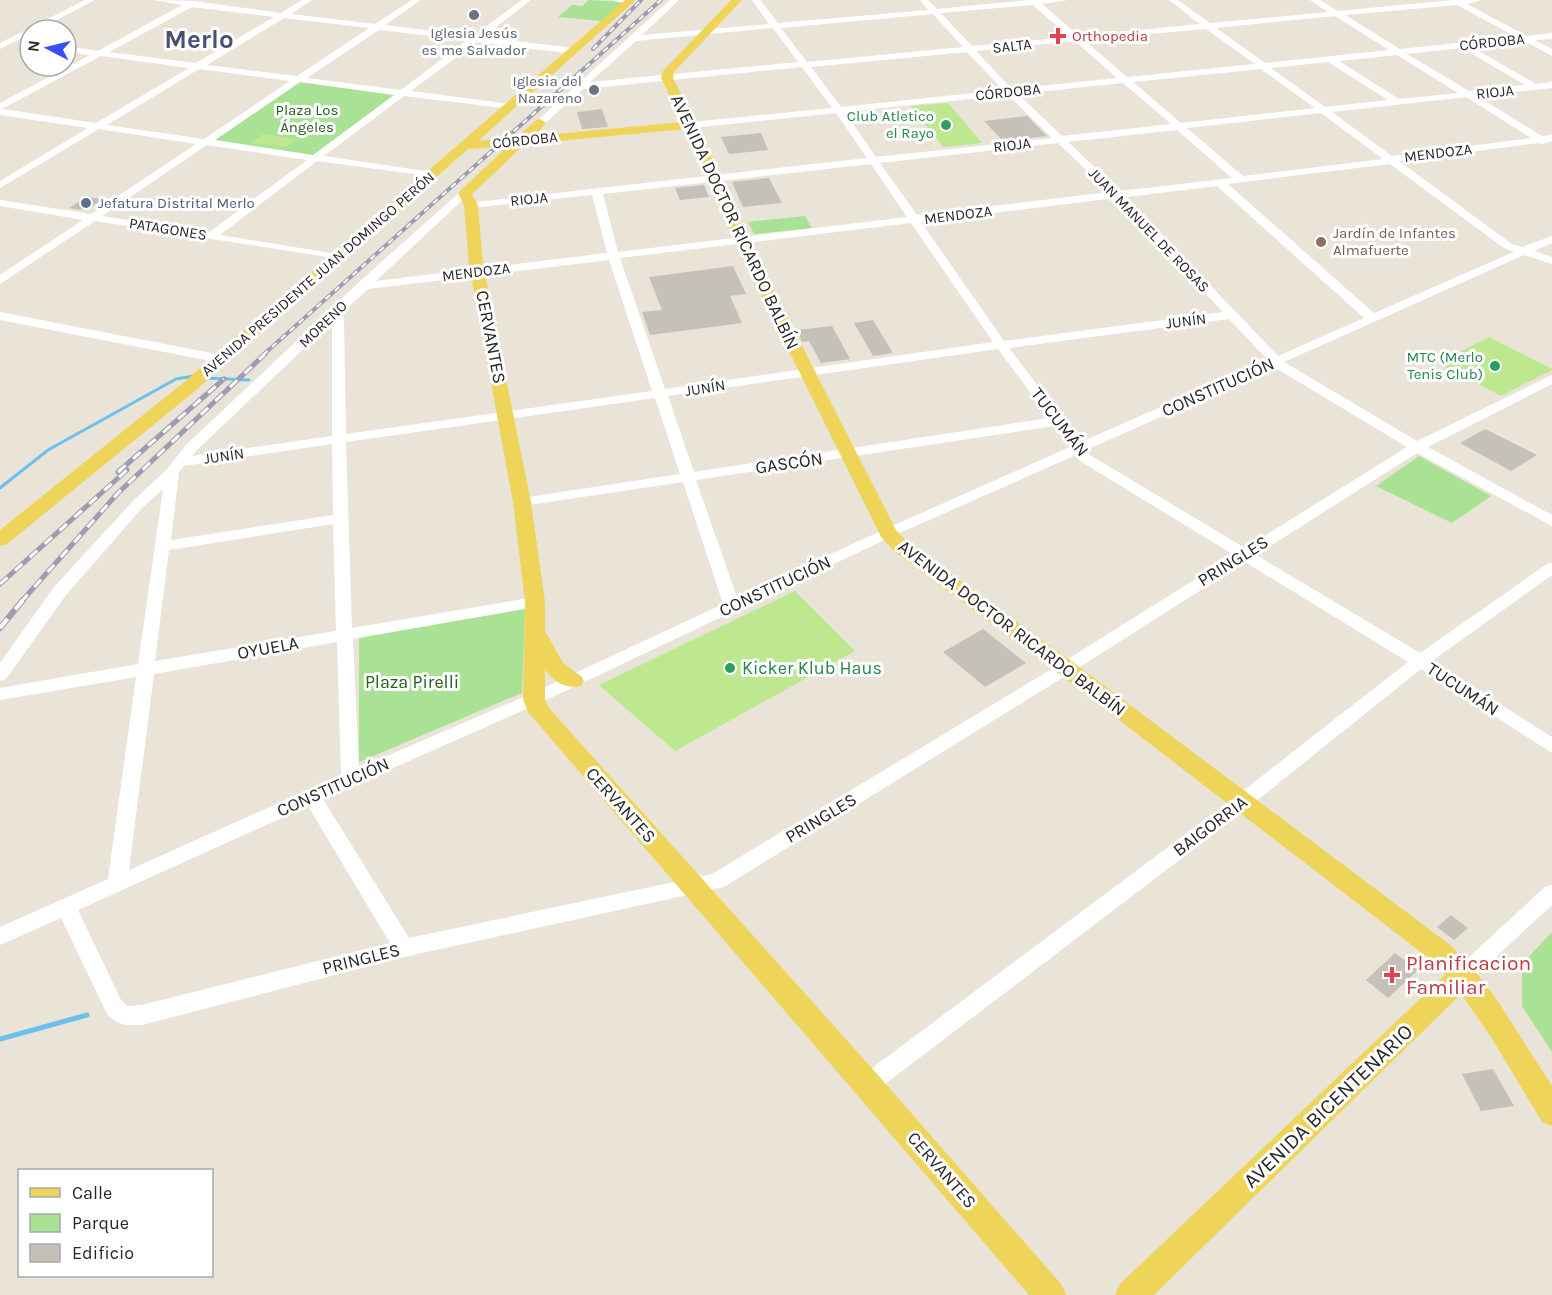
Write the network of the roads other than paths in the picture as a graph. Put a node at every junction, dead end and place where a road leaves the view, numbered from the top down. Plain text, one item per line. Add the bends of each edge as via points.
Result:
1 (91, 0) edge
2 (158, 0) edge
3 (308, 0) edge
4 (417, 0) edge
5 (527, 0) edge
6 (617, 0) edge
7 (631, 0) edge
8 (638, 0) edge
9 (675, 0) edge
10 (736, 0) edge
11 (756, 0) edge
12 (924, 0) edge
13 (1064, 0) edge
14 (1173, 0) edge
15 (1314, 0) edge
16 (1478, 0) edge
17 (1033, 1) edge
18 (1457, 1) edge
19 (196, 2) edge
20 (935, 12) junction
21 (1336, 14) junction
22 (283, 15) junction
23 (55, 18) edge
24 (776, 26) junction
25 (1209, 26) junction
26 (376, 27) junction
27 (705, 32) junction
28 (18, 36) edge
29 (1552, 36) edge
30 (635, 38) junction
31 (476, 39) junction
32 (1526, 39) junction
33 (1076, 40) junction
34 (3, 42) edge
35 (18, 44) edge
36 (1463, 45) junction
37 (970, 50) junction
38 (78, 51) edge
39 (574, 51) junction
40 (1397, 52) junction
41 (1552, 53) edge
42 (100, 54) junction
43 (1330, 59) junction
44 (804, 65) junction
45 (1263, 66) junction
46 (196, 67) junction
47 (667, 78) junction
48 (296, 80) junction
49 (1124, 80) junction
50 (580, 86) junction
51 (1552, 86) edge
52 (1535, 87) junction
53 (1010, 92) junction
54 (402, 93) junction
55 (1466, 95) junction
56 (1397, 102) junction
57 (0, 107) edge
58 (510, 107) junction
59 (838, 109) junction
60 (1325, 110) junction
61 (0, 112) edge
62 (540, 123) junction
63 (691, 125) junction
64 (95, 127) junction
65 (1178, 127) junction
66 (562, 137) junction
67 (1552, 138) edge
68 (1061, 139) junction
69 (1539, 140) junction
70 (522, 141) junction
71 (203, 143) junction
72 (1552, 145) edge
73 (464, 146) junction
74 (316, 158) junction
75 (875, 161) junction
76 (1394, 161) junction
77 (432, 175) junction
78 (716, 180) junction
79 (1241, 180) junction
80 (1220, 183) junction
81 (0, 185) edge
82 (597, 192) junction
83 (1118, 195) junction
84 (468, 199) junction
85 (0, 203) edge
86 (91, 217) junction
87 (915, 220) junction
88 (211, 236) junction
89 (1552, 239) edge
90 (741, 240) junction
91 (1524, 251) junction
92 (613, 255) junction
93 (337, 257) junction
94 (1552, 261) edge
95 (478, 272) junction
96 (0, 280) edge
97 (362, 286) junction
98 (336, 314) junction
99 (1230, 315) junction
100 (0, 316) edge
101 (1372, 318) junction
102 (1001, 345) junction
103 (221, 359) junction
104 (1276, 362) junction
105 (806, 373) junction
106 (1552, 379) edge
107 (659, 395) junction
108 (506, 416) junction
109 (1056, 421) junction
110 (339, 440) junction
111 (1417, 447) junction
112 (1077, 449) junction
113 (847, 454) junction
114 (176, 467) junction
115 (688, 478) junction
116 (522, 502) junction
117 (340, 518) junction
118 (1552, 521) edge
119 (888, 533) junction
120 (0, 540) edge
121 (162, 546) junction
122 (1245, 554) junction
123 (1552, 568) edge
124 (535, 602) junction
125 (732, 606) junction
126 (536, 633) junction
127 (345, 634) junction
128 (1420, 661) junction
129 (146, 668) junction
130 (1066, 668) junction
131 (0, 675) edge
132 (573, 681) junction
133 (0, 694) edge
134 (534, 699) junction
135 (1552, 746) edge
136 (350, 779) junction
137 (311, 796) junction
138 (1242, 802) junction
139 (117, 885) junction
140 (693, 886) junction
141 (1552, 893) edge
142 (66, 907) junction
143 (0, 936) edge
144 (404, 948) junction
145 (1463, 975) junction
146 (868, 1084) junction
147 (1552, 1112) edge
148 (1050, 1295) edge
149 (1131, 1295) edge

1 - 23 street
2 - 19 street
3 - 22 street
4 - 26 street
5 - 31 street
6 - 7 street
7 - 8 street
7 - 39 main road, AVENIDA PRESIDENTE JUAN DOMINGO PERÓN
9 - 30 street, MORENO
10 - 27 main road, AVENIDA DOCTOR RICARDO BALBÍN
11 - 24 street, TUCUMÁN
12 - 20 street, JUAN MANUEL DE ROSAS
13 - 17 street
14 - 25 street
15 - 21 street
16 - 18 street, SALTA
17 - 20 street
17 - 33 street
18 - 21 street, SALTA
18 - 32 street
19 - 22 street
19 - 42 street
20 - 24 street
20 - 37 street, JUAN MANUEL DE ROSAS
21 - 25 street, SALTA
21 - 40 street
22 - 26 street
22 - 46 street
24 - 27 street
24 - 44 street, TUCUMÁN
25 - 33 street, SALTA
25 - 45 street
26 - 31 street
26 - 48 street
27 - 30 street
27 - 47 main road, AVENIDA DOCTOR RICARDO BALBÍN
28 - 34 street
29 - 32 street, CÓRDOBA
30 - 50 street, MORENO
31 - 39 street
31 - 54 street
32 - 36 street, CÓRDOBA
32 - 41 street
33 - 37 street, SALTA
33 - 49 street
34 - 35 street
36 - 40 street, CÓRDOBA
36 - 52 street
37 - 44 street, SALTA
37 - 53 street, JUAN MANUEL DE ROSAS
38 - 42 street
39 - 58 main road, AVENIDA PRESIDENTE JUAN DOMINGO PERÓN
40 - 43 street, CÓRDOBA
40 - 55 street
42 - 46 street
42 - 57 street
43 - 45 street, CÓRDOBA
43 - 56 street
44 - 47 street, SALTA
44 - 59 street, TUCUMÁN
45 - 49 street, CÓRDOBA
45 - 60 street
46 - 48 street
46 - 64 street
47 - 50 street, SALTA
47 - 63 main road, AVENIDA DOCTOR RICARDO BALBÍN
48 - 54 street
48 - 71 street
49 - 53 street, CÓRDOBA
49 - 65 street
50 - 62 street, MORENO
51 - 52 street, RIOJA
52 - 55 street, RIOJA
53 - 59 street, CÓRDOBA
53 - 68 street, JUAN MANUEL DE ROSAS
54 - 58 street
54 - 74 street
55 - 56 street, RIOJA
55 - 69 street
56 - 60 street, RIOJA
58 - 73 main road, AVENIDA PRESIDENTE JUAN DOMINGO PERÓN
59 - 63 street, CÓRDOBA
59 - 75 street, TUCUMÁN
60 - 65 street, RIOJA
60 - 76 street
61 - 64 street
62 - 66 main road via 542,133
62 - 70 main road, MORENO
63 - 66 main road, CÓRDOBA
63 - 78 main road, AVENIDA DOCTOR RICARDO BALBÍN
64 - 71 street
64 - 81 street
65 - 68 street, RIOJA
65 - 79 street
66 - 70 main road, CÓRDOBA
67 - 69 street, MENDOZA
68 - 75 street, RIOJA
68 - 83 street, JUAN MANUEL DE ROSAS
69 - 72 street
69 - 76 street, MENDOZA
70 - 73 main road, CÓRDOBA
70 - 84 main road, MORENO
71 - 74 street
71 - 86 street
73 - 77 main road, AVENIDA PRESIDENTE JUAN DOMINGO PERÓN
74 - 77 street
74 - 88 street
75 - 78 street, RIOJA
75 - 87 street, TUCUMÁN
76 - 79 street, MENDOZA
76 - 91 street via 1508,246
77 - 93 main road, AVENIDA PRESIDENTE JUAN DOMINGO PERÓN
78 - 82 street, RIOJA
78 - 90 main road, AVENIDA DOCTOR RICARDO BALBÍN
79 - 80 street, MENDOZA
80 - 83 street, MENDOZA
80 - 101 street
82 - 84 street, RIOJA
82 - 92 street
83 - 87 street, MENDOZA
83 - 99 street, JUAN MANUEL DE ROSAS
84 - 95 main road, CERVANTES
84 - 97 street, MORENO
85 - 86 street, PATAGONES
86 - 88 street, PATAGONES
86 - 96 street
87 - 90 street, MENDOZA
87 - 102 street, TUCUMÁN
88 - 93 street, PATAGONES
89 - 91 street, CONSTITUCIÓN
90 - 92 street, MENDOZA
90 - 105 main road, AVENIDA DOCTOR RICARDO BALBÍN
91 - 94 street
91 - 101 street, CONSTITUCIÓN
92 - 95 street, MENDOZA
92 - 107 street
93 - 103 main road, AVENIDA PRESIDENTE JUAN DOMINGO PERÓN
95 - 97 street, MENDOZA
95 - 108 main road, CERVANTES
97 - 98 street, MORENO
98 - 110 street
98 - 114 street, MORENO via 191,448
99 - 102 street, JUNÍN
99 - 104 street, JUAN MANUEL DE ROSAS
100 - 103 street
101 - 104 street, CONSTITUCIÓN
102 - 105 street, JUNÍN
102 - 109 street, TUCUMÁN
103 - 120 main road, AVENIDA PRESIDENTE JUAN DOMINGO PERÓN
104 - 111 street, JUAN MANUEL DE ROSAS
104 - 112 street, CONSTITUCIÓN
105 - 107 street, JUNÍN
105 - 113 main road, AVENIDA DOCTOR RICARDO BALBÍN
106 - 111 street, PRINGLES
107 - 108 street, JUNÍN
107 - 115 street
108 - 110 street, JUNÍN
108 - 116 main road, CERVANTES
109 - 112 street, TUCUMÁN
109 - 113 street, GASCÓN
110 - 114 street, JUNÍN
110 - 117 street
111 - 118 street, JUAN MANUEL DE ROSAS
111 - 122 street, PRINGLES
112 - 119 street, CONSTITUCIÓN
112 - 122 street, TUCUMÁN via 1085,458
113 - 115 street, GASCÓN
113 - 119 main road, AVENIDA DOCTOR RICARDO BALBÍN
114 - 121 street
114 - 131 street, MORENO via 60,591
115 - 116 street, GASCÓN
115 - 125 street
116 - 124 main road, CERVANTES
117 - 121 street
117 - 127 street
119 - 125 street, CONSTITUCIÓN
119 - 130 main road, AVENIDA DOCTOR RICARDO BALBÍN via 901,547
121 - 129 street
122 - 128 street, TUCUMÁN
122 - 130 street, PRINGLES
123 - 128 street, BAIGORRIA
124 - 126 main road, CERVANTES
124 - 127 street, OYUELA
125 - 132 street, CONSTITUCIÓN
126 - 132 main road via 555,668
126 - 134 main road, CERVANTES
127 - 129 street, OYUELA
127 - 136 street
128 - 135 street, TUCUMÁN
128 - 138 street, BAIGORRIA
129 - 133 street, OYUELA
129 - 139 street
130 - 138 main road, AVENIDA DOCTOR RICARDO BALBÍN
130 - 140 street, PRINGLES via 717,881
132 - 134 street, CONSTITUCIÓN
134 - 136 street, CONSTITUCIÓN
134 - 140 main road, CERVANTES via 539,712
136 - 137 street, CONSTITUCIÓN
137 - 139 street, CONSTITUCIÓN
137 - 144 street
138 - 145 main road, AVENIDA DOCTOR RICARDO BALBÍN via 1440,952
138 - 146 street, BAIGORRIA
139 - 142 street, CONSTITUCIÓN
140 - 144 street, PRINGLES
140 - 146 main road, CERVANTES
141 - 145 street, AVENIDA BICENTENARIO
142 - 143 street, CONSTITUCIÓN
142 - 144 street, PRINGLES via 114,1007 123,1016 142,1015
145 - 147 main road, AVENIDA DOCTOR RICARDO BALBÍN via 1490,1011
145 - 149 main road, AVENIDA BICENTENARIO
146 - 148 main road, CERVANTES

